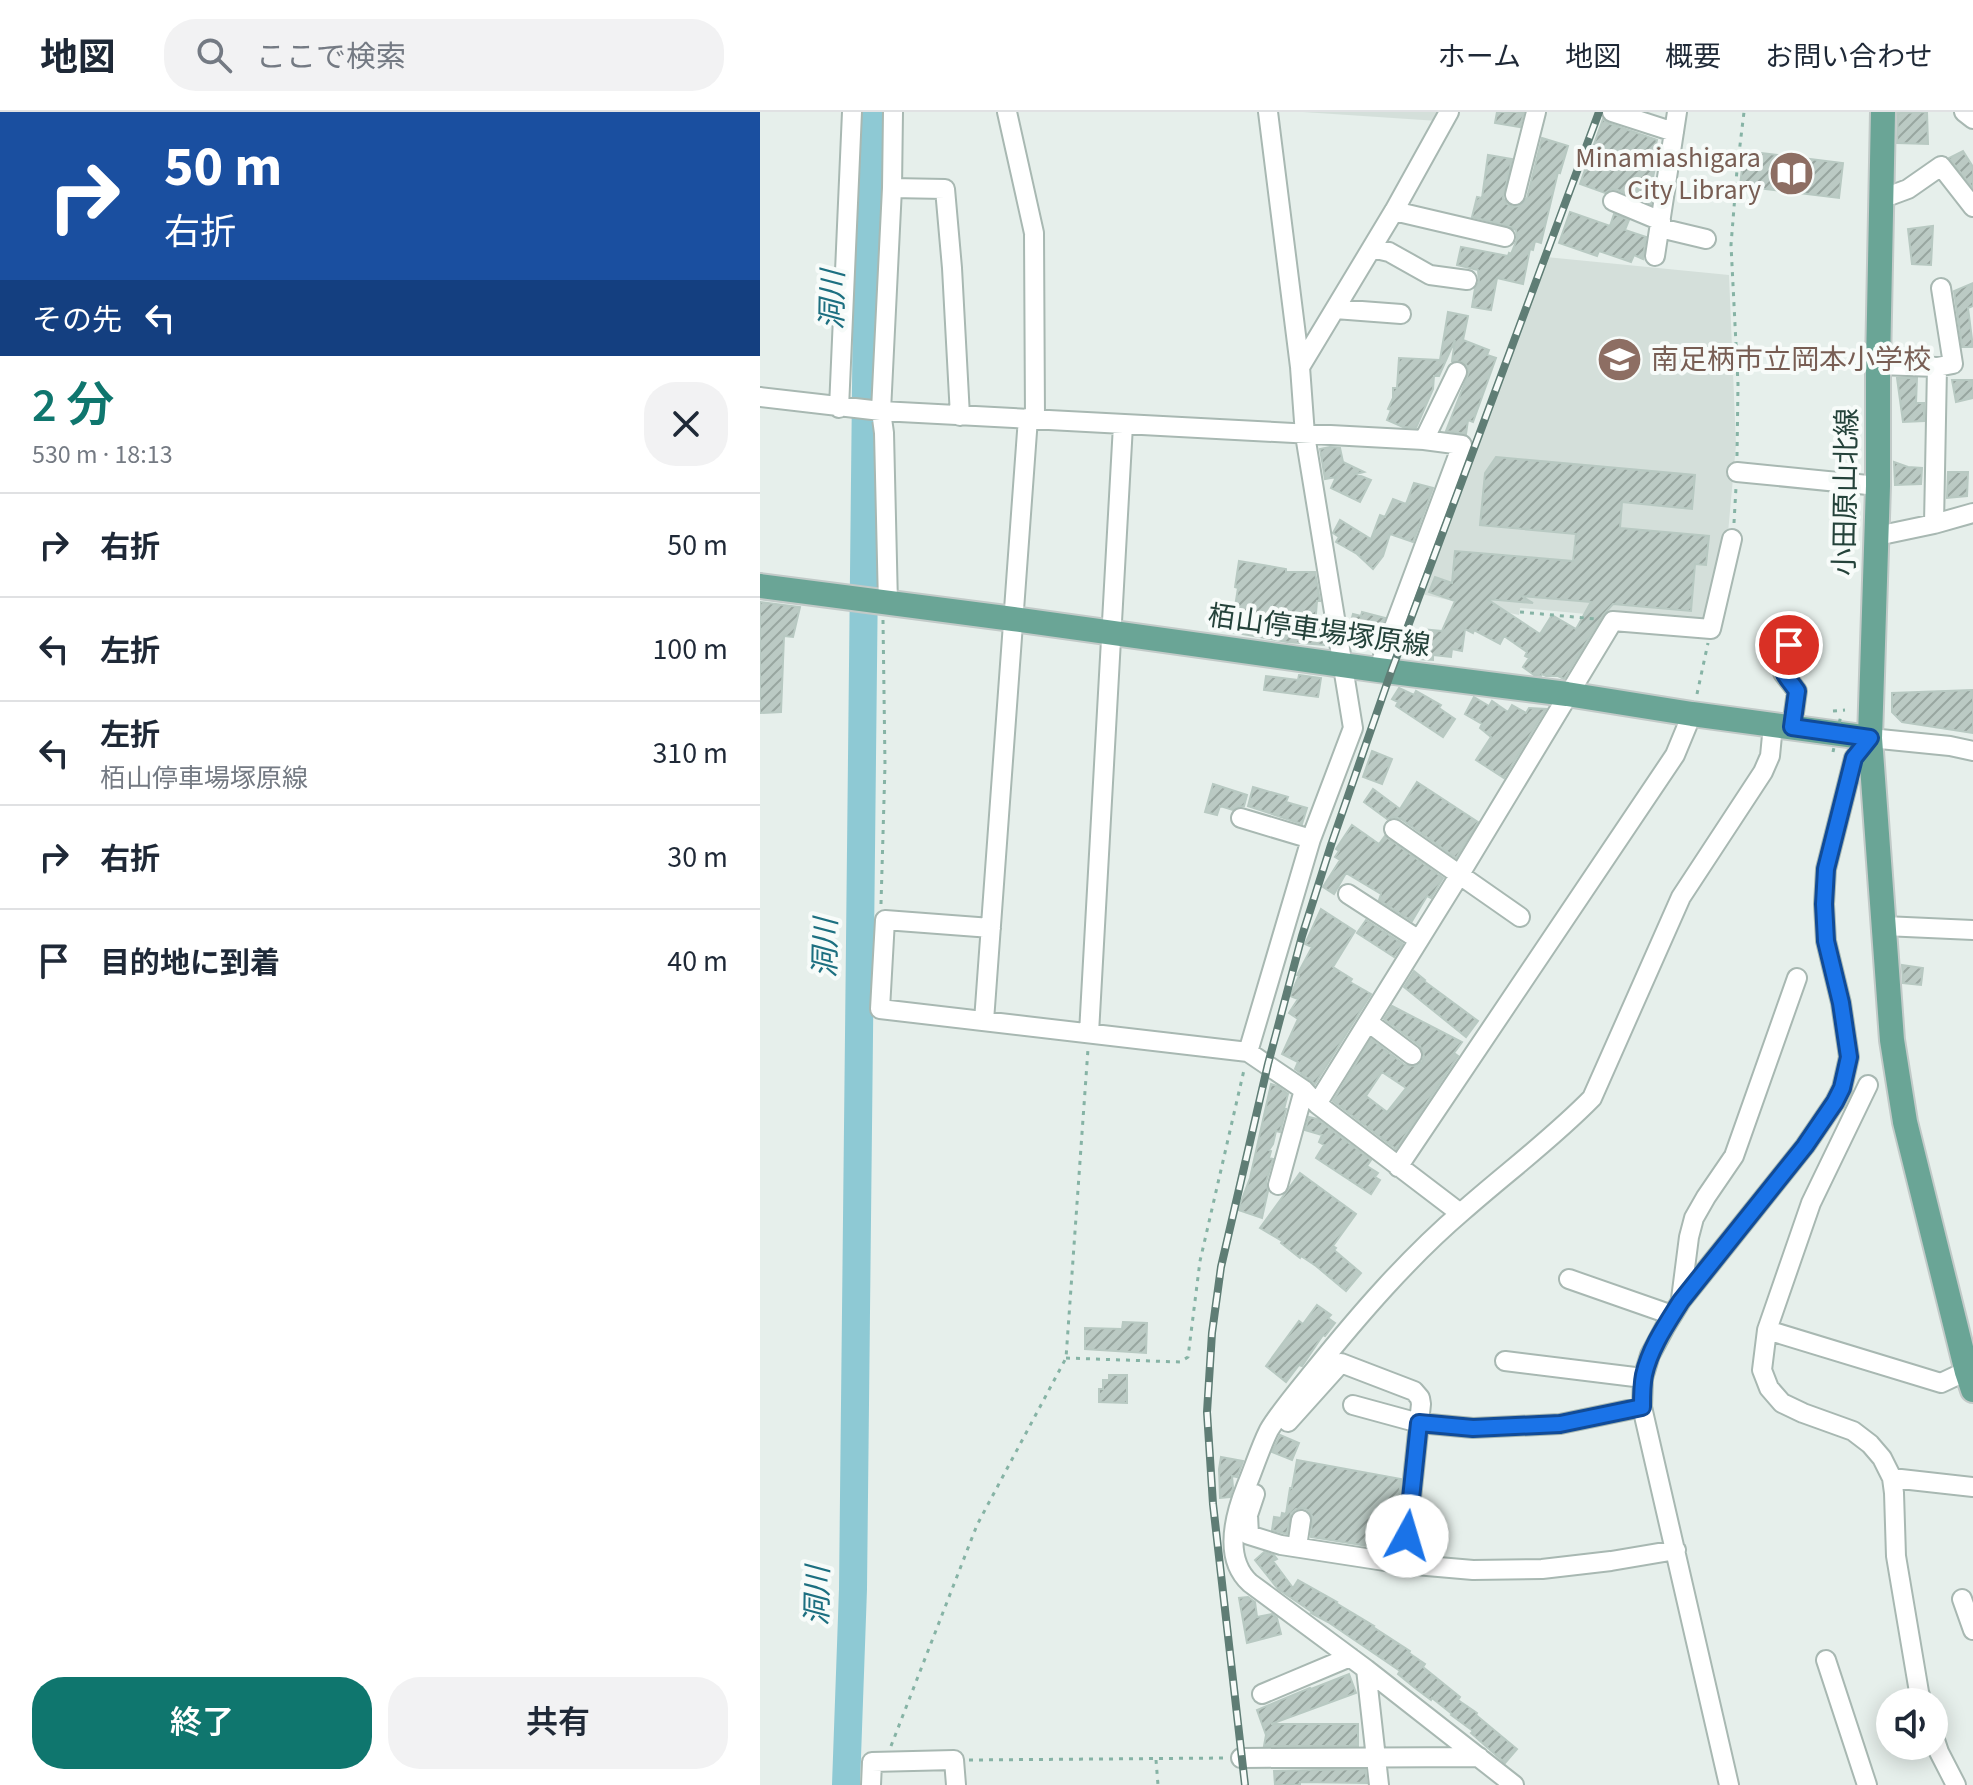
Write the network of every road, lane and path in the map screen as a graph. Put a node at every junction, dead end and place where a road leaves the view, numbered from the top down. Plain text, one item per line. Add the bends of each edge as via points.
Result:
1 (852, 112) edge
2 (893, 112) edge
3 (1007, 112) edge
4 (1268, 112) edge
5 (1449, 112) edge
6 (1536, 112) edge
7 (1612, 112) edge
8 (1677, 112) edge
9 (1744, 112) edge
10 (1883, 112) edge
11 (1964, 112) edge
12 (1973, 119) edge
13 (1674, 132) junction
14 (892, 188) junction
15 (1515, 195) dead end
16 (1881, 199) junction
17 (1613, 201) dead end
18 (1973, 207) edge
19 (1394, 211) junction
20 (1660, 224) junction
21 (1505, 237) dead end
22 (1706, 239) dead end
23 (1372, 248) junction
24 (1655, 256) dead end
25 (1467, 280) dead end
26 (1941, 288) dead end
27 (1335, 309) junction
28 (1401, 314) dead end
29 (1878, 365) junction
30 (1300, 367) junction
31 (1937, 367) junction
32 (1457, 372) dead end
33 (760, 397) edge
34 (839, 408) junction
35 (881, 411) junction
36 (960, 416) junction
37 (1032, 418) junction
38 (1123, 425) junction
39 (1305, 435) junction
40 (1424, 440) junction
41 (1737, 472) junction
42 (1878, 486) junction
43 (1973, 513) edge
44 (1934, 524) junction
45 (1877, 536) junction
46 (1732, 539) joint
47 (760, 586) edge
48 (888, 604) junction
49 (1520, 612) dead end
50 (1013, 619) junction
51 (1613, 621) junction
52 (1796, 625) dead end
53 (1711, 629) junction
54 (1110, 633) junction
55 (1343, 665) junction
56 (1378, 670) junction
57 (1567, 694) junction
58 (1692, 714) junction
59 (1841, 715) dead end
60 (1782, 726) junction
61 (1870, 738) junction
62 (1973, 751) edge
63 (1833, 752) dead end
64 (1241, 818) dead end
65 (1394, 829) dead end
66 (1311, 839) junction
67 (1460, 874) junction
68 (1348, 894) dead end
69 (1520, 917) dead end
70 (885, 920) junction
71 (1884, 926) junction
72 (991, 928) junction
73 (1973, 930) edge
74 (1419, 940) junction
75 (1797, 978) dead end
76 (984, 1021) junction
77 (1368, 1022) junction
78 (1089, 1033) junction
79 (1248, 1052) junction
80 (1412, 1055) dead end
81 (1868, 1085) dead end
82 (1310, 1097) junction
83 (1398, 1167) junction
84 (1278, 1185) dead end
85 (1460, 1213) junction
86 (1569, 1279) dead end
87 (1677, 1308) junction
88 (1767, 1330) junction
89 (1066, 1358) junction
90 (1505, 1361) dead end
91 (1971, 1377) edge
92 (1643, 1378) junction
93 (1353, 1405) dead end
94 (1642, 1407) junction
95 (1419, 1423) junction
96 (1270, 1429) junction
97 (1260, 1453) junction
98 (1892, 1478) junction
99 (1973, 1487) edge
100 (1301, 1520) dead end
101 (1297, 1547) junction
102 (1676, 1550) junction
103 (1404, 1564) junction
104 (1962, 1599) dead end
105 (1973, 1630) edge
106 (1350, 1657) junction
107 (1826, 1660) dead end
108 (1366, 1669) junction
109 (1918, 1688) edge
110 (1262, 1694) dead end
111 (1375, 1757) junction
112 (1479, 1757) junction
113 (1241, 1758) joint
114 (954, 1760) junction
115 (1156, 1760) junction
116 (1943, 1760) edge
117 (885, 1762) junction
118 (871, 1785) edge
119 (956, 1785) edge
120 (1158, 1785) edge
121 (1379, 1785) edge
122 (1514, 1785) edge
123 (1729, 1785) edge
124 (1867, 1785) edge
125 (1956, 1785) edge

1 - 34 street
2 - 14 street
3 - 37 street via 1034,233
4 - 30 street
5 - 19 street
6 - 15 street
7 - 13 street
8 - 13 street
9 - 41 path via 1731,245
10 - 16 main road, 小田原山北線
11 - 12 street
13 - 20 street
14 - 35 street
14 - 36 street via 945,189
16 - 18 street via 1908,189 1941,166
16 - 29 main road, 小田原山北線
17 - 20 street
19 - 21 street
19 - 23 street
20 - 22 street
20 - 24 street
23 - 25 street via 1430,275
23 - 27 street
26 - 31 street via 1953,364
27 - 28 street
27 - 30 street
29 - 31 street
29 - 42 main road, 小田原山北線
30 - 39 street
31 - 44 street
32 - 40 street
33 - 34 street
34 - 35 street
35 - 36 street
35 - 48 street
36 - 37 street
37 - 38 street
37 - 50 street
38 - 39 street
38 - 54 street
39 - 40 street
39 - 55 street
40 - 56 street via 1462,445
41 - 42 street
41 - 46 path
42 - 45 main road, 小田原山北線
43 - 44 street
44 - 45 street
45 - 61 main road, 小田原山北線
46 - 53 street
47 - 48 main road, 栢山停車場塚原線
48 - 50 main road, 栢山停車場塚原線
48 - 70 path via 883,622
49 - 51 path
50 - 54 main road, 栢山停車場塚原線
50 - 72 street
51 - 53 street
51 - 57 street
52 - 60 street via 1782,665 1797,691
53 - 58 path
54 - 55 main road, 栢山停車場塚原線
54 - 78 street
55 - 56 main road, 栢山停車場塚原線
55 - 66 street via 1353,728
56 - 57 main road, 栢山停車場塚原線
57 - 58 main road, 栢山停車場塚原線
57 - 67 street
58 - 60 main road, 栢山停車場塚原線
58 - 83 street via 1675,755
59 - 63 path, bridge
60 - 61 main road, 栢山停車場塚原線
60 - 85 street via 1763,772 1681,897 1592,1098
61 - 62 street
61 - 71 main road, 小田原山北線
61 - 87 street via 1854,758 1826,869 1826,941 1849,1057 1842,1088 1805,1146
64 - 66 street
65 - 67 street
66 - 79 street
67 - 69 street
67 - 74 street
68 - 74 street
70 - 72 street
70 - 76 street via 880,1009
71 - 73 street
71 - 91 main road, 小田原山北線 via 1900,1092
72 - 76 street
74 - 77 street
75 - 87 street via 1734,1156 1694,1218
76 - 78 street
77 - 80 street
77 - 82 street
78 - 79 street
78 - 89 path
79 - 82 street
79 - 89 path via 1200,1261 1188,1357 1180,1362
81 - 88 street via 1811,1203
82 - 83 street
82 - 84 street
83 - 85 street
85 - 96 street via 1343,1334
86 - 87 street
87 - 92 street
88 - 91 street via 1941,1383
88 - 98 street via 1762,1370 1769,1388 1782,1403 1853,1431 1882,1458
89 - 117 path via 977,1525
90 - 92 street
92 - 94 street
93 - 95 street
94 - 95 street via 1560,1424 1473,1428
94 - 102 street
95 - 96 street via 1421,1404 1414,1391 1341,1363 1289,1421
95 - 103 street
96 - 97 street
97 - 101 street via 1268,1461 1248,1515 1249,1535
97 - 106 street via 1233,1529 1240,1574
98 - 99 street
98 - 109 street via 1896,1556
100 - 101 street
101 - 103 street
102 - 103 street via 1542,1569
102 - 123 street
104 - 105 street
106 - 108 street
106 - 110 street
107 - 124 street
108 - 111 street
108 - 112 street
111 - 112 street
111 - 113 street
111 - 121 street
112 - 122 street
113 - 115 path
114 - 115 path
114 - 117 street
114 - 119 street
115 - 120 path
116 - 125 street
117 - 118 street via 872,1762

